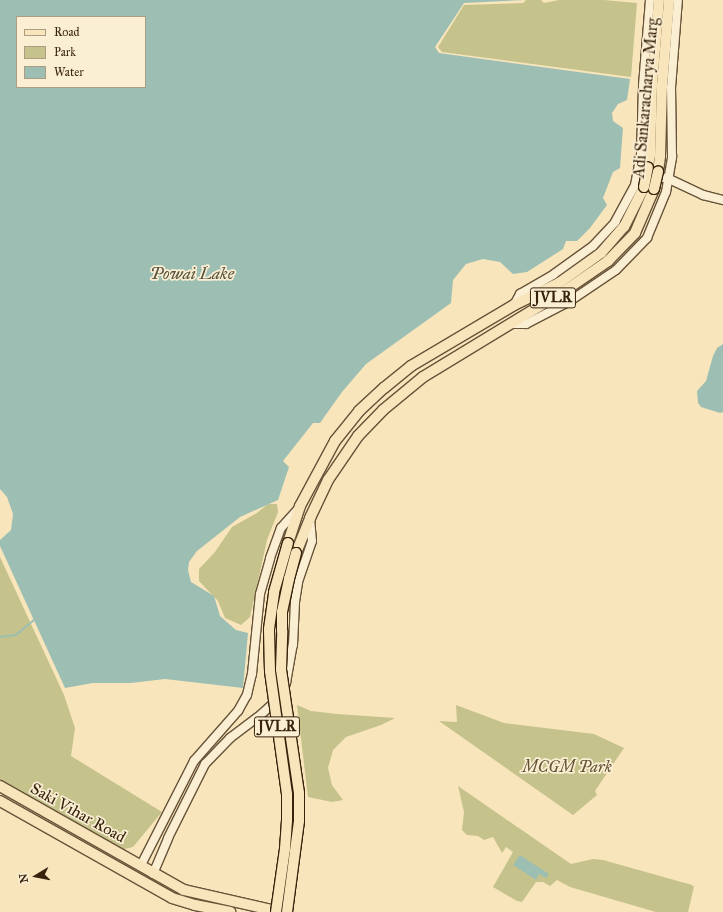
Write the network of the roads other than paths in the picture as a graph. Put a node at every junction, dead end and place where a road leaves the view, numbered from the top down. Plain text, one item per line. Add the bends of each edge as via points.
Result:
1 (650, 0) edge
2 (659, 0) edge
3 (669, 0) edge
4 (678, 0) edge
5 (638, 172) junction
6 (669, 179) junction
7 (649, 188) junction
8 (723, 200) edge
9 (514, 305) junction
10 (510, 324) junction
11 (300, 506) junction
12 (310, 518) junction
13 (0, 786) edge
14 (0, 802) edge
15 (79, 831) junction
16 (72, 843) junction
17 (141, 865) junction
18 (153, 874) junction
19 (135, 878) junction
20 (148, 885) junction
21 (270, 911) edge
22 (230, 912) edge
23 (281, 912) edge
24 (287, 912) edge

1 - 5 street
2 - 7 main road, Adi Sankaracharya Marg / JVLR, bridge via 652,85
3 - 7 main road, Adi Sankaracharya Marg / JVLR, bridge via 662,86 660,156 658,171
4 - 6 street via 671,88 672,157
5 - 6 street
5 - 9 street via 635,185 615,222 594,246 520,294
6 - 8 street via 703,195
6 - 10 street via 647,238 616,270 570,301 533,321 523,325
7 - 9 main road, Adi Sankaracharya Marg / JVLR via 624,227 601,253 560,283
7 - 10 main road, Adi Sankaracharya Marg / JVLR via 635,233 608,261 564,292
9 - 11 main road, Adi Sankaracharya Marg / JVLR via 411,366 359,411 335,441
10 - 12 main road, Adi Sankaracharya Marg / JVLR via 423,377 383,410 342,457
11 - 17 street via 281,528 270,558 260,594 252,674 247,695 238,711 194,761
11 - 21 main road, JVLR, bridge via 274,592 269,629 270,671 287,794 285,850
12 - 18 street via 312,541 298,582 293,645 286,683 279,698 258,718 230,738 205,764
12 - 24 main road, JVLR, bridge via 296,553 282,612 281,669 299,800 296,851
13 - 15 main road, Saki Vihar Road
14 - 16 main road, Saki Vihar Road
15 - 16 main road
15 - 17 main road, Saki Vihar Road
16 - 19 main road, Saki Vihar Road
17 - 18 main road, Saki Vihar Road
17 - 19 main road
18 - 20 main road
18 - 21 main road, Saki Vihar Road via 184,890
19 - 20 main road, Saki Vihar Road
20 - 22 main road, Saki Vihar Road via 172,898
21 - 23 main road, Saki Vihar Road

